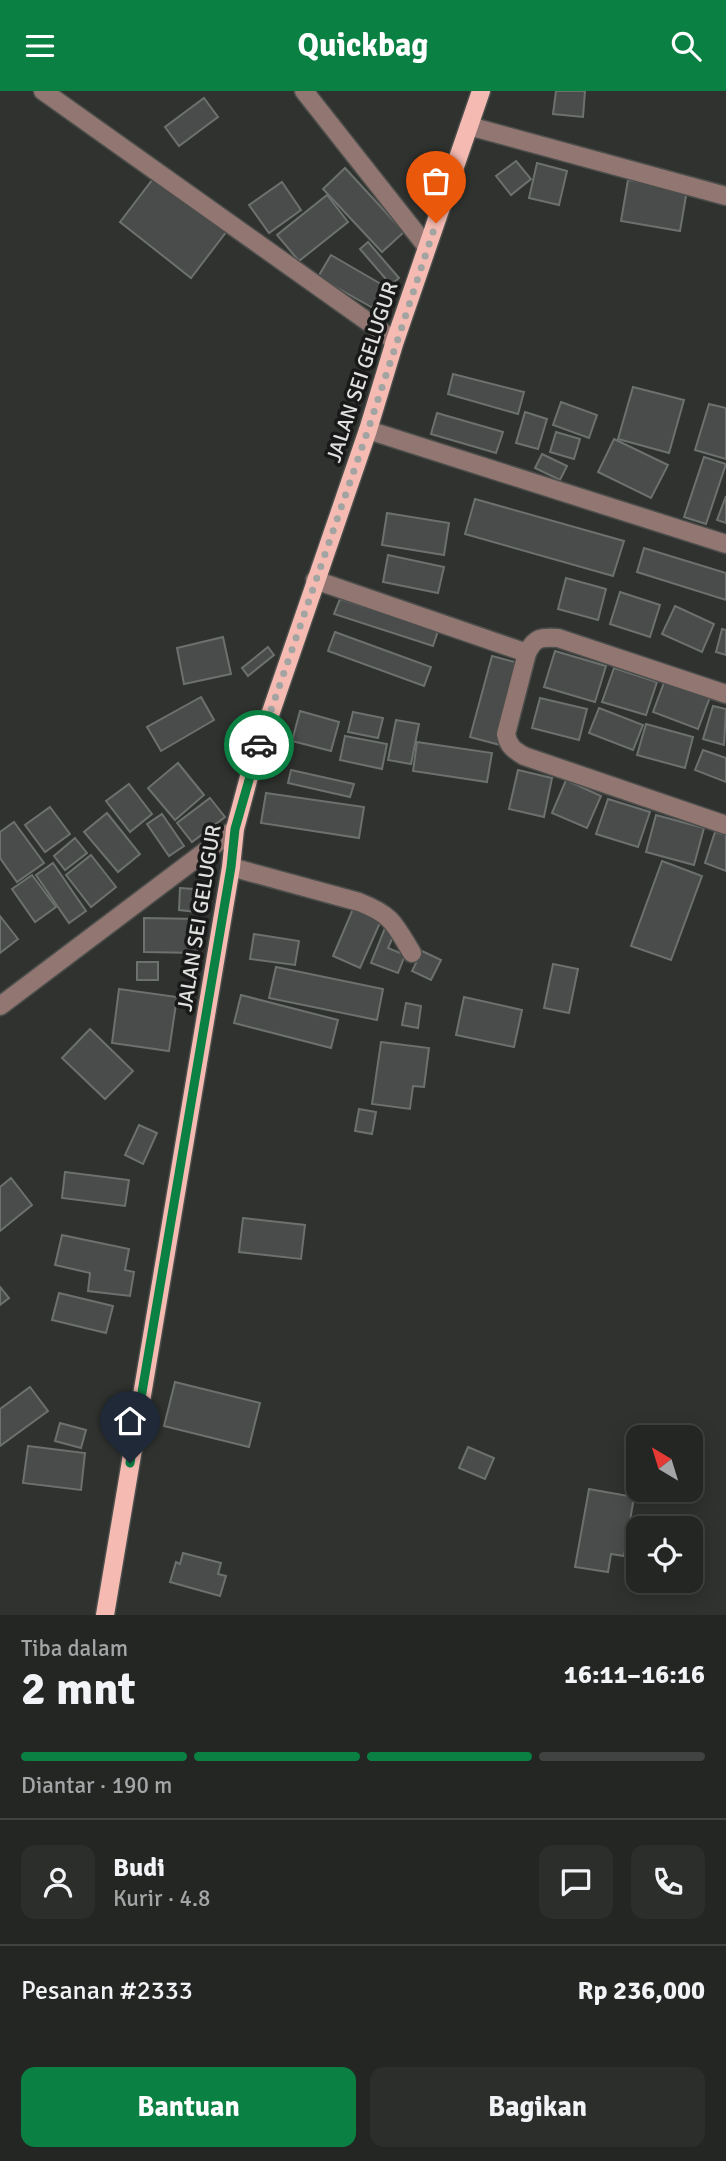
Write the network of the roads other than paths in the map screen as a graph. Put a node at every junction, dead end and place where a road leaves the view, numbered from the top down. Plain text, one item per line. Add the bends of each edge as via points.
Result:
1 (43, 91) edge
2 (304, 91) edge
3 (481, 91) edge
4 (469, 126) junction
5 (726, 196) edge
6 (427, 247) junction
7 (396, 341) junction
8 (368, 430) junction
9 (726, 544) edge
10 (315, 580) junction
11 (527, 653) junction
12 (726, 694) edge
13 (726, 825) edge
14 (235, 829) junction
15 (231, 867) junction
16 (412, 953) dead end
17 (0, 1006) edge
18 (105, 1615) edge

1 - 7 street
2 - 6 street
3 - 4 main road, JALAN SEI GELUGUR
4 - 5 street
4 - 6 main road, JALAN SEI GELUGUR
6 - 7 main road, JALAN SEI GELUGUR
7 - 8 main road, JALAN SEI GELUGUR
8 - 9 street
8 - 10 main road, JALAN SEI GELUGUR
10 - 11 street
10 - 14 main road, JALAN SEI GELUGUR
11 - 12 street via 532,642 558,638
11 - 13 street via 506,734 513,749
14 - 15 main road, JALAN SEI GELUGUR
14 - 17 street
15 - 16 street via 378,909 395,924
15 - 18 main road, JALAN SEI GELUGUR

